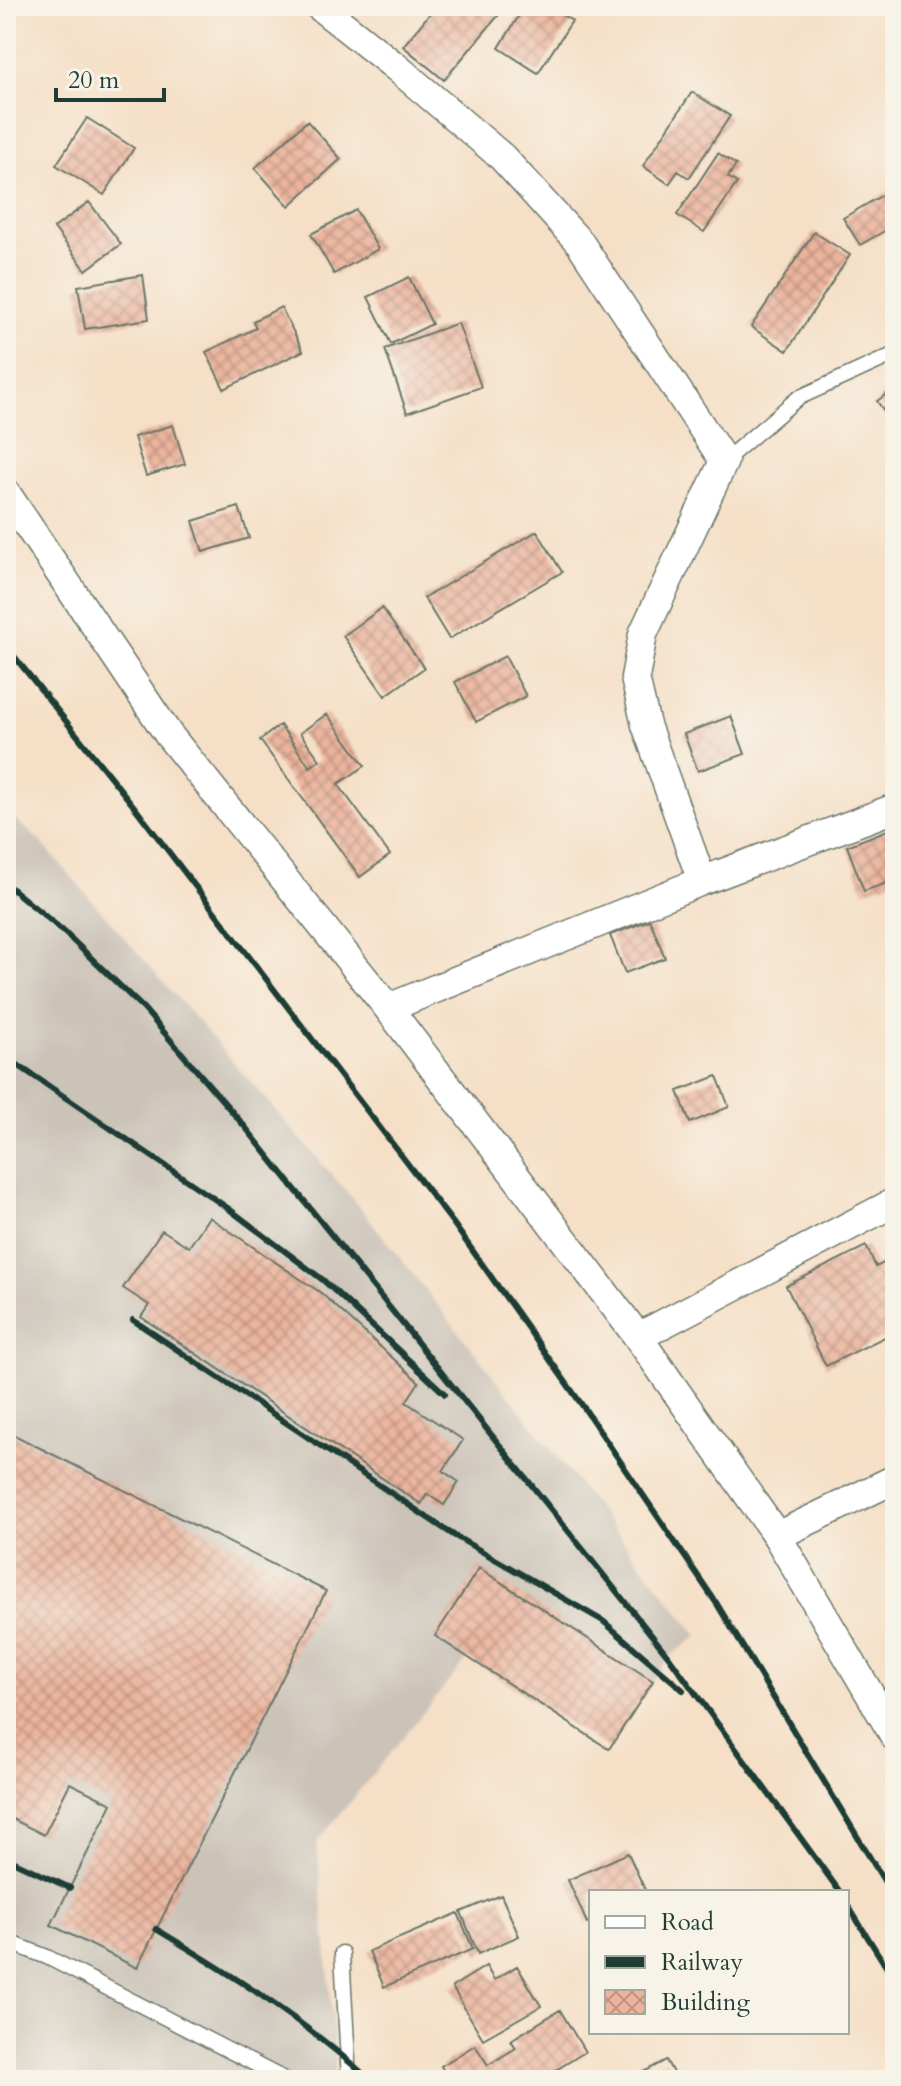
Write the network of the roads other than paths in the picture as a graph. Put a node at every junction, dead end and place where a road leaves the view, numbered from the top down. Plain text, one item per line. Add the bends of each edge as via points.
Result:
1 (319, 6) edge
2 (895, 354) edge
3 (724, 461) junction
4 (6, 493) edge
5 (895, 808) edge
6 (702, 881) junction
7 (388, 1008) junction
8 (895, 1202) edge
9 (638, 1337) junction
10 (895, 1479) edge
11 (777, 1536) junction
12 (895, 1737) edge
13 (6, 1941) edge
14 (342, 1953) dead end
15 (286, 2080) edge
16 (349, 2080) edge

1 - 3 street via 502,157 580,243
2 - 3 lane via 798,398
3 - 6 street via 643,634 635,678 646,725
4 - 7 street via 168,734
5 - 6 street
6 - 7 street
7 - 9 street
8 - 9 street
9 - 11 street
10 - 11 street
11 - 12 street
13 - 15 lane
14 - 16 lane

